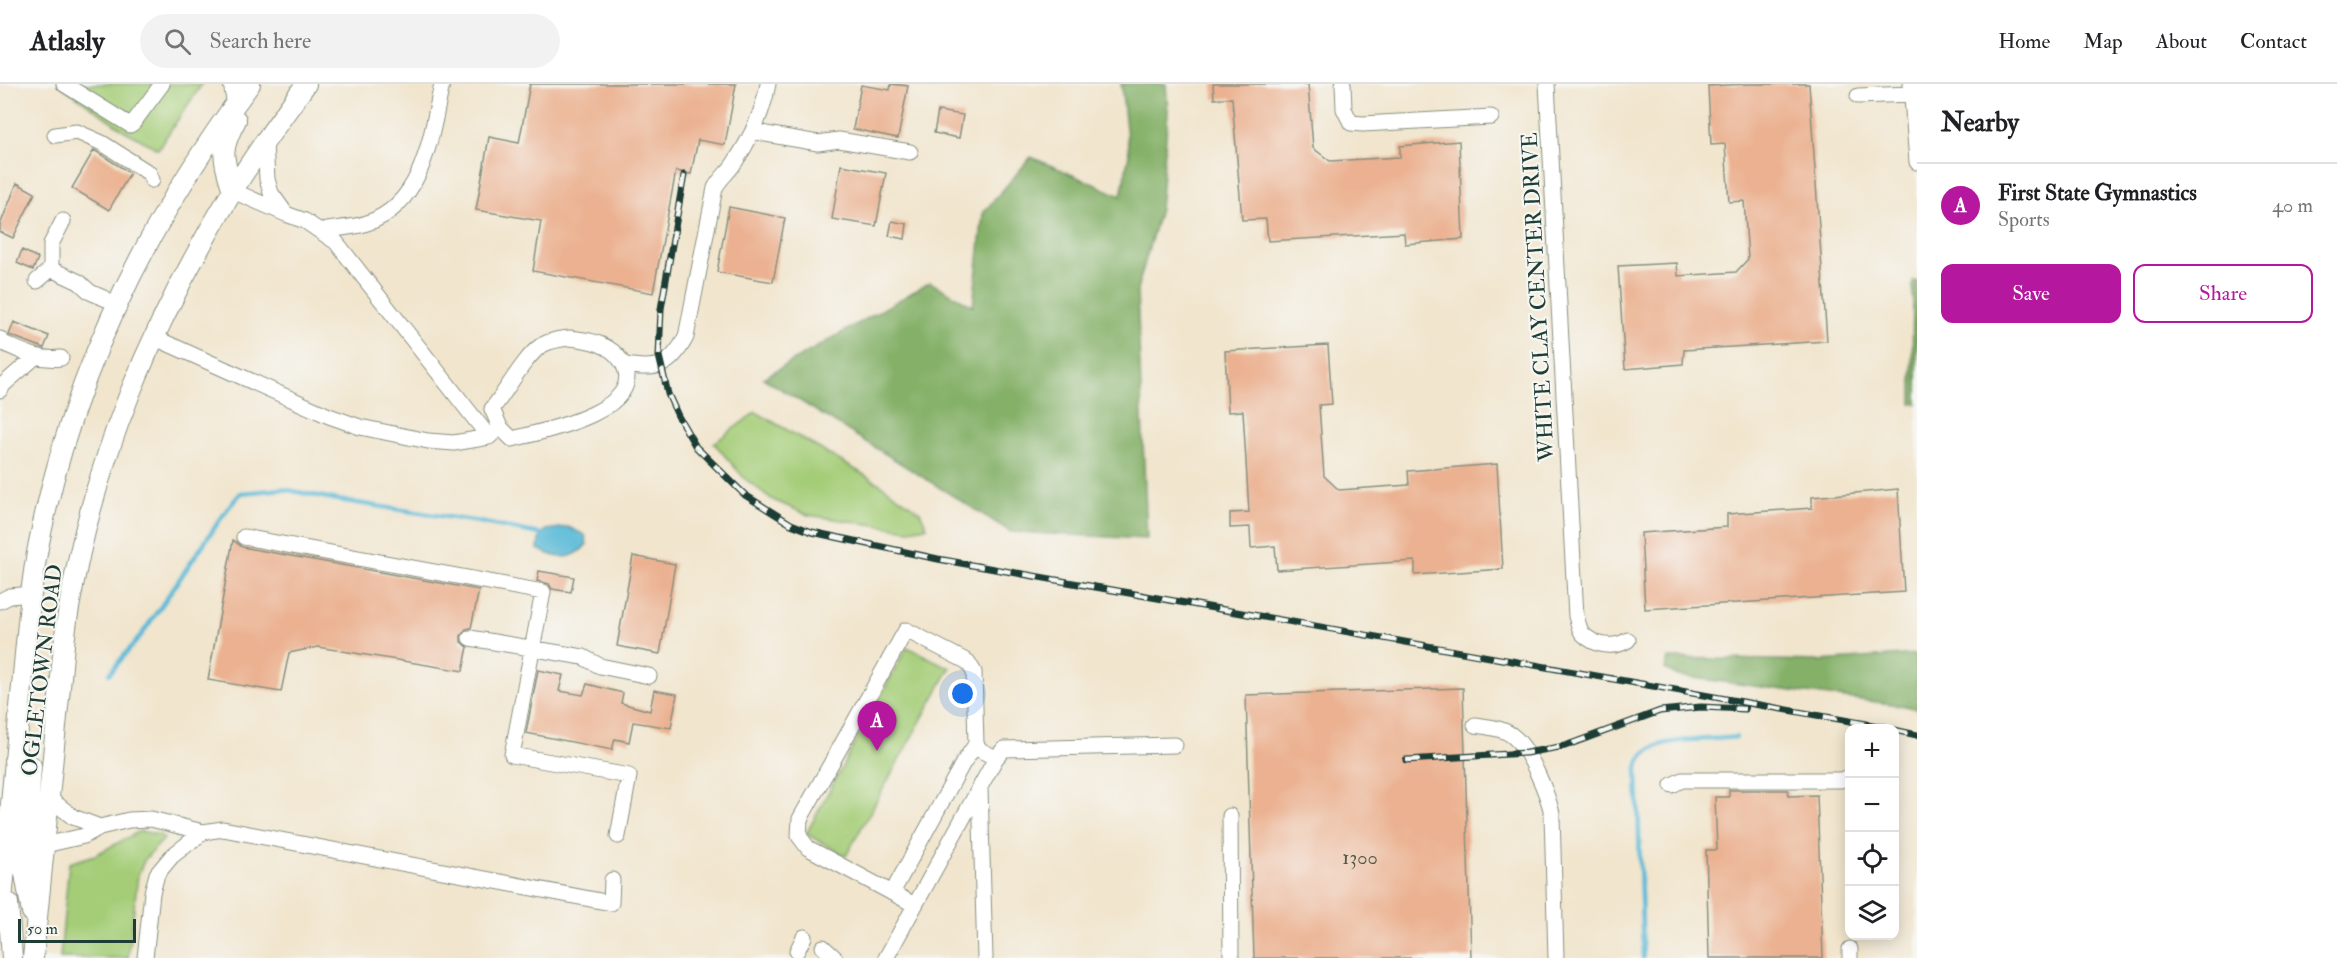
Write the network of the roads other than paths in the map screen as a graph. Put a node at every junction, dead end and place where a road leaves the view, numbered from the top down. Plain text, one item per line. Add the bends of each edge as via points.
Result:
1 (64, 84) edge
2 (162, 84) edge
3 (231, 84) edge
4 (250, 84) edge
5 (257, 84) edge
6 (306, 84) edge
7 (442, 84) edge
8 (768, 84) edge
9 (1343, 84) edge
10 (1547, 84) edge
11 (1912, 89) edge
12 (1858, 96) dead end
13 (235, 105) junction
14 (1491, 117) dead end
15 (753, 130) junction
16 (55, 135) dead end
17 (265, 142) junction
18 (910, 152) dead end
19 (1917, 161) edge
20 (152, 180) dead end
21 (233, 190) junction
22 (286, 214) junction
23 (63, 221) dead end
24 (321, 231) junction
25 (51, 269) junction
26 (37, 281) dead end
27 (105, 299) junction
28 (153, 337) junction
29 (0, 339) edge
30 (35, 357) junction
31 (61, 358) dead end
32 (624, 365) junction
33 (0, 390) edge
34 (68, 428) junction
35 (494, 432) junction
36 (244, 537) dead end
37 (32, 594) junction
38 (0, 602) edge
39 (470, 638) dead end
40 (1628, 639) dead end
41 (533, 648) junction
42 (649, 676) dead end
43 (1475, 725) dead end
44 (976, 744) junction
45 (1175, 745) dead end
46 (996, 758) junction
47 (7, 761) edge
48 (1845, 778) edge
49 (1672, 785) dead end
50 (980, 788) junction
51 (49, 798) junction
52 (1230, 816) dead end
53 (100, 827) junction
54 (203, 832) junction
55 (618, 836) dead end
56 (45, 845) junction
57 (5, 877) junction
58 (612, 880) dead end
59 (892, 893) junction
60 (915, 905) junction
61 (0, 921) edge
62 (36, 932) junction
63 (804, 937) dead end
64 (823, 948) dead end
65 (797, 951) dead end
66 (12, 958) edge
67 (33, 958) edge
68 (145, 958) edge
69 (835, 958) edge
70 (886, 958) edge
71 (985, 958) edge
72 (1231, 958) edge
73 (1556, 958) edge

1 - 2 street via 130,125
3 - 13 street
4 - 13 main road, OGLETOWN ROAD
5 - 21 main road via 224,147
6 - 17 main road, OGLETOWN ROAD
7 - 24 street via 428,145 408,194 366,223
8 - 15 street
9 - 14 street via 1344,109 1351,123
10 - 40 street, WHITE CLAY CENTER DRIVE via 1576,616 1581,633 1593,642 1620,645
11 - 12 street
11 - 19 street
13 - 27 main road via 190,148 135,239
13 - 34 main road, OGLETOWN ROAD via 175,194 124,287 100,339
15 - 18 street via 818,143 839,140
15 - 32 street via 734,165 715,188 686,337 670,360 652,368
16 - 20 street via 77,132 102,143 149,173
17 - 21 main road, OGLETOWN ROAD
17 - 22 street via 267,179
21 - 22 street
21 - 28 main road, OGLETOWN ROAD
22 - 24 street
23 - 25 street via 51,244
24 - 35 street via 349,256
25 - 26 street
25 - 27 street
27 - 34 main road via 76,366
28 - 35 street via 360,427 454,443
28 - 51 main road, OGLETOWN ROAD via 120,415 84,538 69,609
29 - 30 street
30 - 31 street
30 - 33 street
32 - 35 street via 627,378 622,393 590,416 512,439
32 - 35 street via 616,353 586,339 548,342 530,356 492,409
34 - 37 main road, OGLETOWN ROAD via 40,533
36 - 41 street via 352,561 543,592
37 - 38 street via 10,596
37 - 47 main road, OGLETOWN ROAD
39 - 41 street
41 - 42 street
41 - 55 street via 512,755 629,776
43 - 73 street via 1496,728 1515,737 1548,795 1552,814
44 - 46 street
44 - 59 street
44 - 59 street via 974,672 968,662 906,630 800,819 799,836 808,848
45 - 46 street via 1016,748 1004,749
46 - 50 street
47 - 57 main road, OGLETOWN ROAD
47 - 62 main road via 32,766 24,869
48 - 49 street via 1682,780
50 - 60 street
50 - 71 street
51 - 53 street via 73,817
51 - 56 main road, OGLETOWN ROAD
52 - 72 street
53 - 54 street via 151,819
53 - 56 street via 84,836
54 - 58 street via 223,829 611,903
54 - 68 street via 172,856 157,874
56 - 62 main road, OGLETOWN ROAD
57 - 61 main road, OGLETOWN ROAD
57 - 66 main road
59 - 60 street
60 - 70 street
62 - 67 main road, OGLETOWN ROAD
63 - 65 street
64 - 69 street

